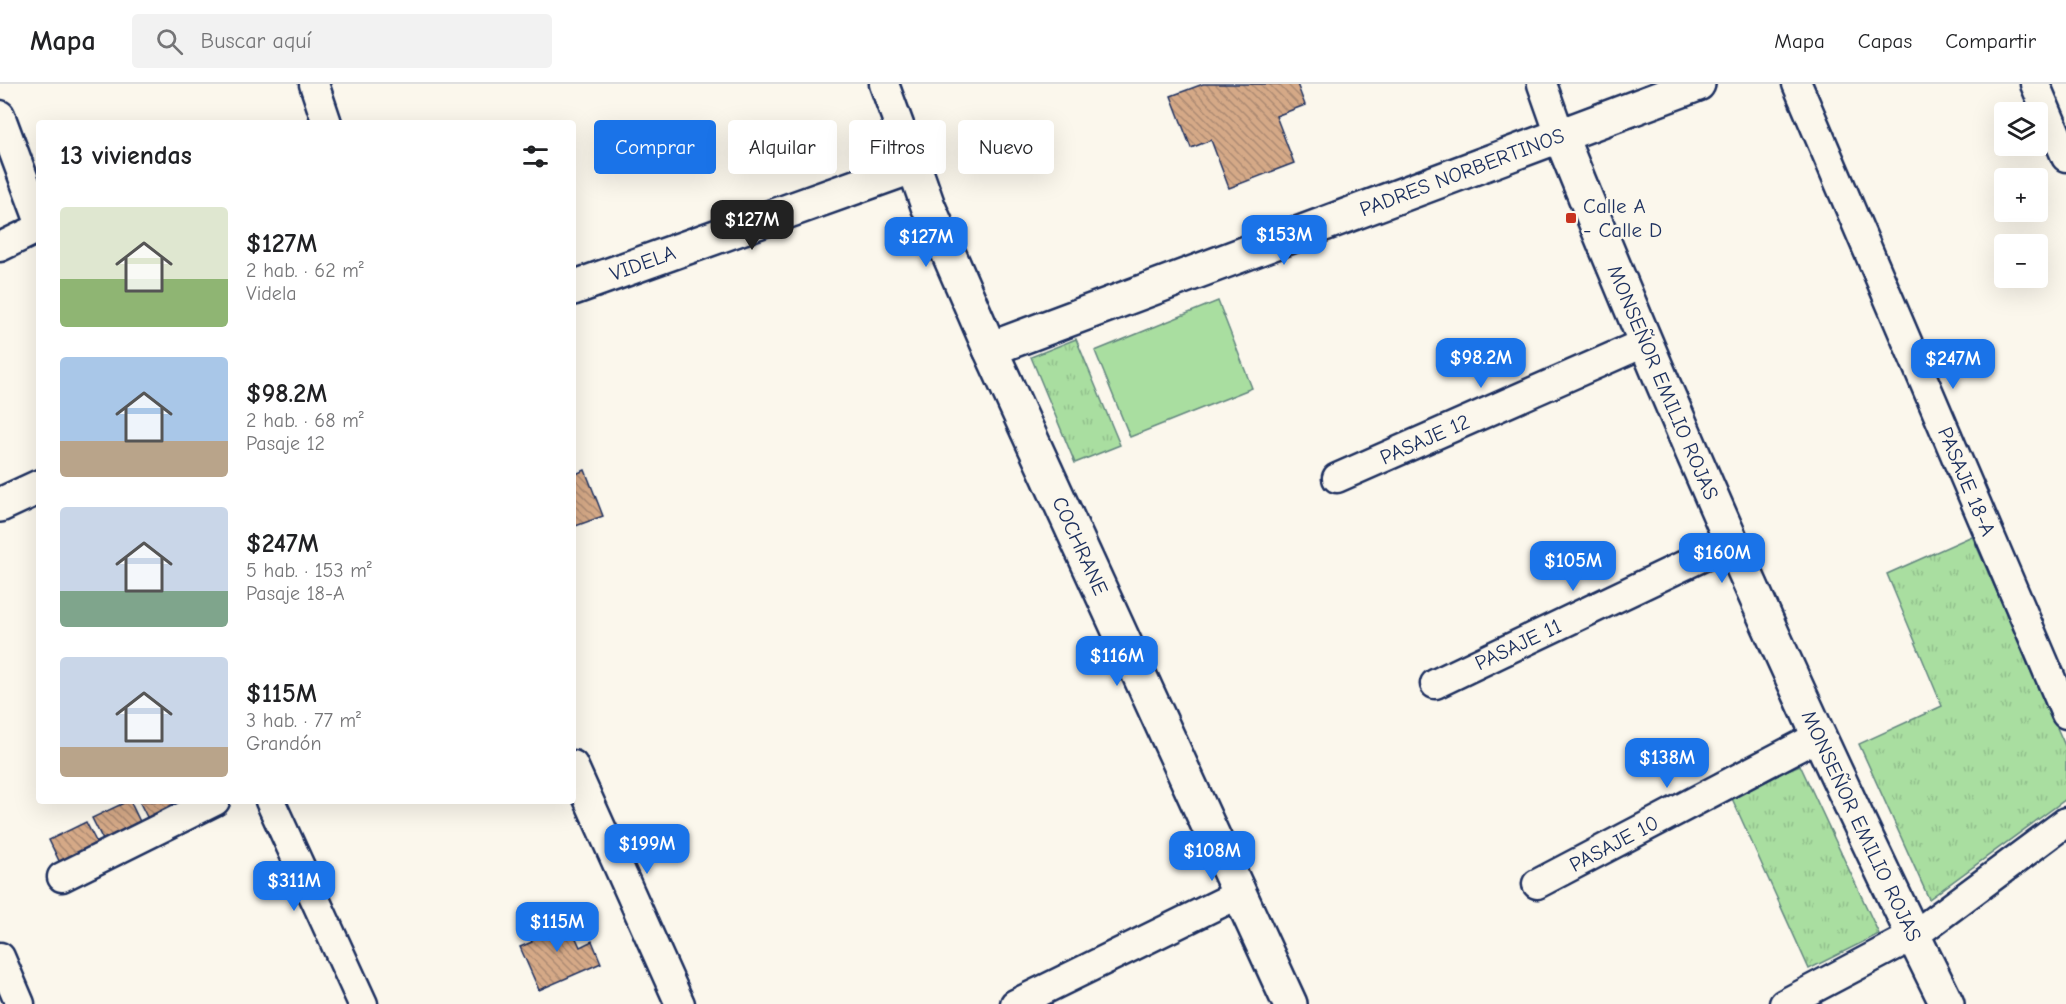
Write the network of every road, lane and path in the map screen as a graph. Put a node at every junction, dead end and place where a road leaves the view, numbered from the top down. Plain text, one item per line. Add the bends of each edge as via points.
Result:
1 (314, 84) edge
2 (884, 84) edge
3 (1542, 84) edge
4 (1698, 84) edge
5 (1797, 84) edge
6 (2035, 84) edge
7 (0, 115) edge
8 (326, 120) edge
9 (897, 120) edge
10 (1560, 135) junction
11 (2066, 157) edge
12 (892, 174) edge
13 (917, 174) edge
14 (36, 212) edge
15 (36, 229) edge
16 (0, 247) edge
17 (576, 287) edge
18 (1644, 343) junction
19 (990, 349) junction
20 (1337, 478) dead end
21 (36, 488) edge
22 (0, 505) edge
23 (1731, 543) junction
24 (1435, 684) dead end
25 (2066, 714) edge
26 (1819, 736) junction
27 (576, 772) edge
28 (209, 804) edge
29 (271, 804) edge
30 (2066, 822) edge
31 (62, 876) dead end
32 (1537, 884) dead end
33 (1239, 894) junction
34 (1913, 936) junction
35 (0, 957) edge
36 (20, 1004) edge
37 (363, 1004) edge
38 (680, 1004) edge
39 (1015, 1004) edge
40 (1290, 1004) edge
41 (1784, 1004) edge
42 (1947, 1004) edge

1 - 8 street
2 - 9 street, COCHRANE
3 - 10 street, MONSEÑOR EMILIO ROJAS
4 - 10 street, PADRES NORBERTINOS
5 - 25 street, PASAJE 18-A
6 - 11 street
7 - 14 street
10 - 18 street, MONSEÑOR EMILIO ROJAS
10 - 19 street, PADRES NORBERTINOS
12 - 17 street, VIDELA
13 - 19 street, COCHRANE
15 - 16 street
18 - 20 street, PASAJE 12
18 - 23 street, MONSEÑOR EMILIO ROJAS
19 - 33 street, COCHRANE
21 - 22 street
23 - 24 street, PASAJE 11
23 - 26 street, MONSEÑOR EMILIO ROJAS
26 - 32 street, PASAJE 10
26 - 34 street, MONSEÑOR EMILIO ROJAS
27 - 38 street
28 - 31 street
29 - 37 street
30 - 34 street
33 - 39 street
33 - 40 street, COCHRANE
34 - 41 street
34 - 42 street, MONSEÑOR EMILIO ROJAS
35 - 36 street

